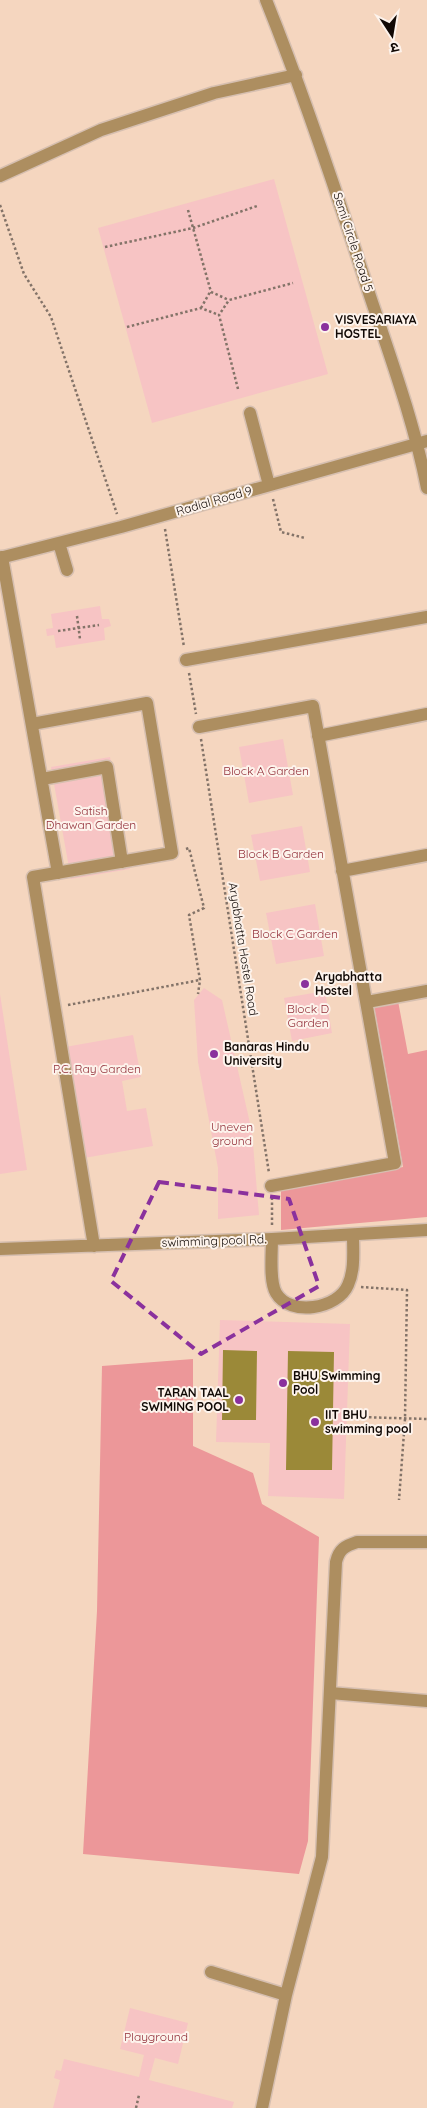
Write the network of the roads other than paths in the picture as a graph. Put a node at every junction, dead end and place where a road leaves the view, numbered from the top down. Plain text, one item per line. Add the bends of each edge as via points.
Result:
1 (266, 0) edge
2 (296, 75) junction
3 (0, 176) edge
4 (250, 413) dead end
5 (422, 442) edge
6 (269, 485) junction
7 (427, 488) edge
8 (58, 543) junction
9 (1, 557) edge
10 (67, 570) dead end
11 (427, 617) edge
12 (186, 660) road end
13 (427, 714) edge
14 (32, 724) junction
15 (199, 727) road end
16 (318, 736) junction
17 (42, 780) junction
18 (427, 855) edge
19 (122, 862) junction
20 (342, 871) junction
21 (58, 873) junction
22 (427, 991) edge
23 (367, 1002) junction
24 (270, 1186) road end
25 (427, 1230) edge
26 (353, 1235) junction
27 (272, 1239) junction
28 (94, 1246) junction
29 (0, 1249) edge
30 (427, 1542) edge
31 (330, 1694) junction
32 (427, 1702) edge
33 (211, 1972) dead end
34 (286, 1995) junction
35 (262, 2108) edge

1 - 2 street, Semi Circle Road 5
2 - 3 street via 214,93 101,130
2 - 5 street, Semi Circle Road 5
4 - 6 street
5 - 6 street, Radial Road 9
5 - 7 street, Semi Circle Road 5
6 - 8 street, Radial Road 9
8 - 9 street, Radial Road 9
8 - 10 street
9 - 14 street
11 - 12 street
13 - 16 street
14 - 17 street
14 - 19 street via 147,703 172,853
15 - 16 street via 313,706
16 - 20 street
17 - 19 street via 107,767
17 - 21 street
18 - 20 street
19 - 21 street
20 - 23 street
21 - 28 street via 33,877
22 - 23 street
23 - 24 street via 395,1163
25 - 26 street, swimming pool Rd.
26 - 27 street, swimming pool Rd.
26 - 27 street via 352,1271 348,1286 341,1295 326,1304 306,1307 288,1305 275,1292
27 - 28 street, swimming pool Rd.
28 - 29 street, swimming pool Rd.
30 - 31 street via 357,1542 339,1552
31 - 32 street
31 - 34 street via 322,1857
33 - 34 street
34 - 35 street

